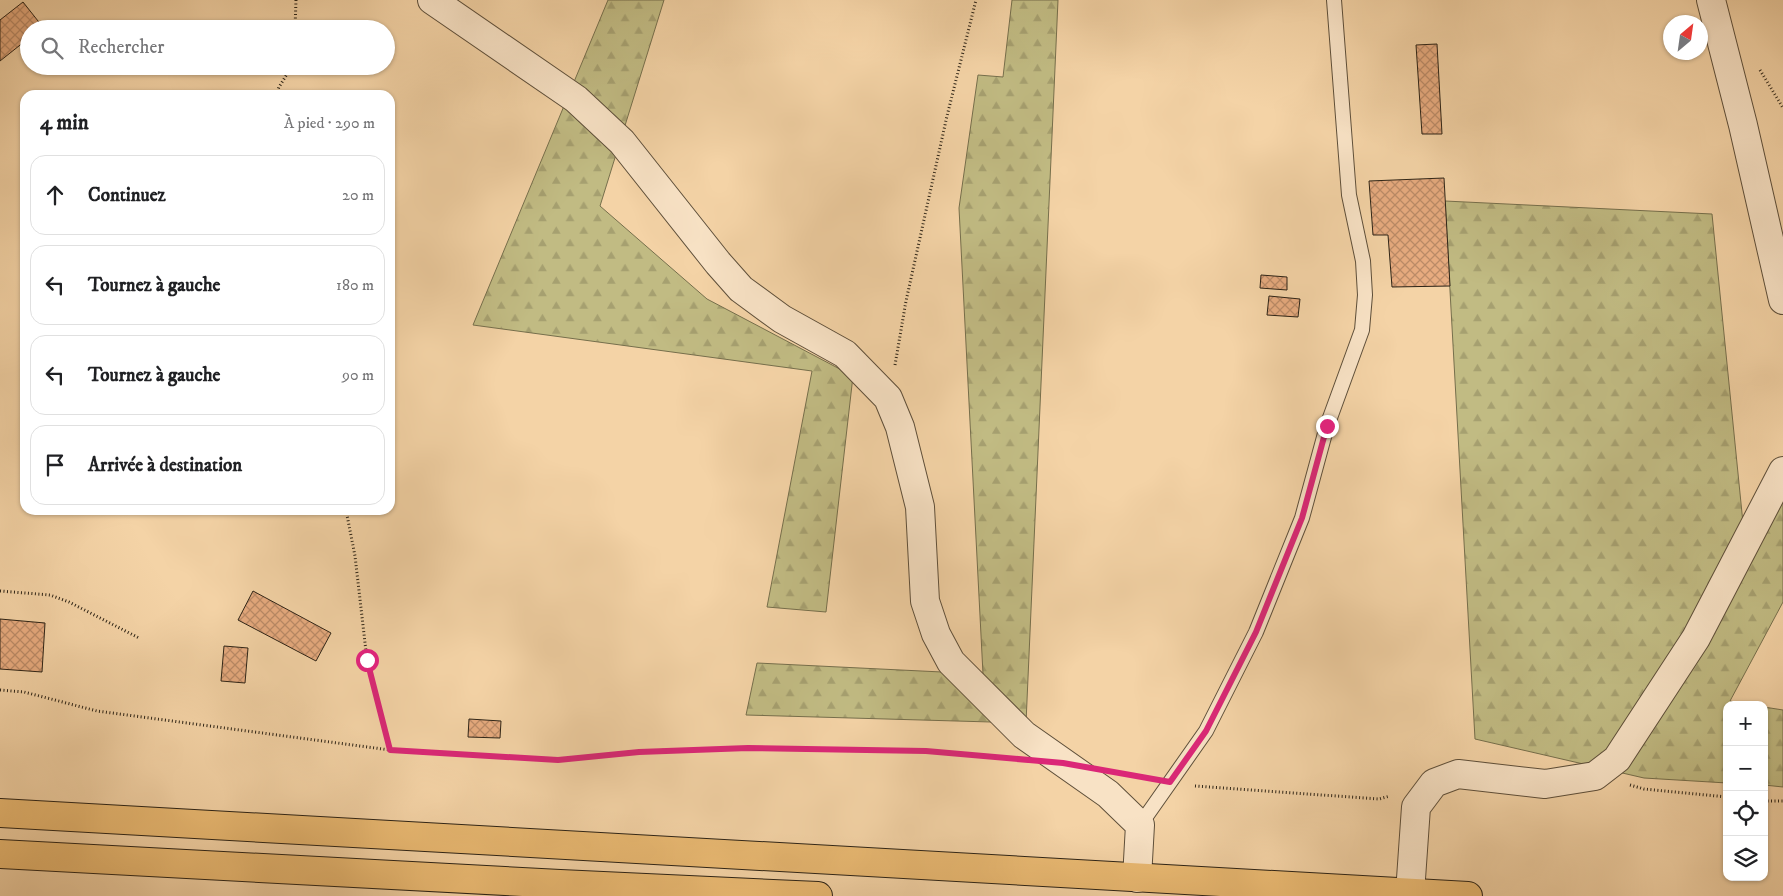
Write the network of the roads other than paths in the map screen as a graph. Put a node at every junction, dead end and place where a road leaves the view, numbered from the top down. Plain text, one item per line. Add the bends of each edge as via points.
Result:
1 (432, 0) edge
2 (1334, 0) edge
3 (1711, 0) edge
4 (1783, 300) edge
5 (1783, 471) edge
6 (0, 814) edge
7 (1140, 825) junction
8 (0, 854) edge
9 (1136, 878) junction
10 (1410, 893) junction
11 (818, 896) edge
12 (1468, 896) edge

1 - 7 street via 576,99 622,142 741,289 782,319 845,354 888,398 900,427 920,506 925,602 936,634 952,662 1024,735 1108,794
2 - 7 lane via 1349,195 1363,270 1362,330 1327,426 1302,518 1256,632 1206,731
3 - 4 street
5 - 10 street via 1696,638 1617,759 1595,776 1544,784 1458,774 1434,783 1416,807
6 - 9 highway
7 - 9 street
8 - 11 highway
9 - 10 highway
10 - 12 highway

